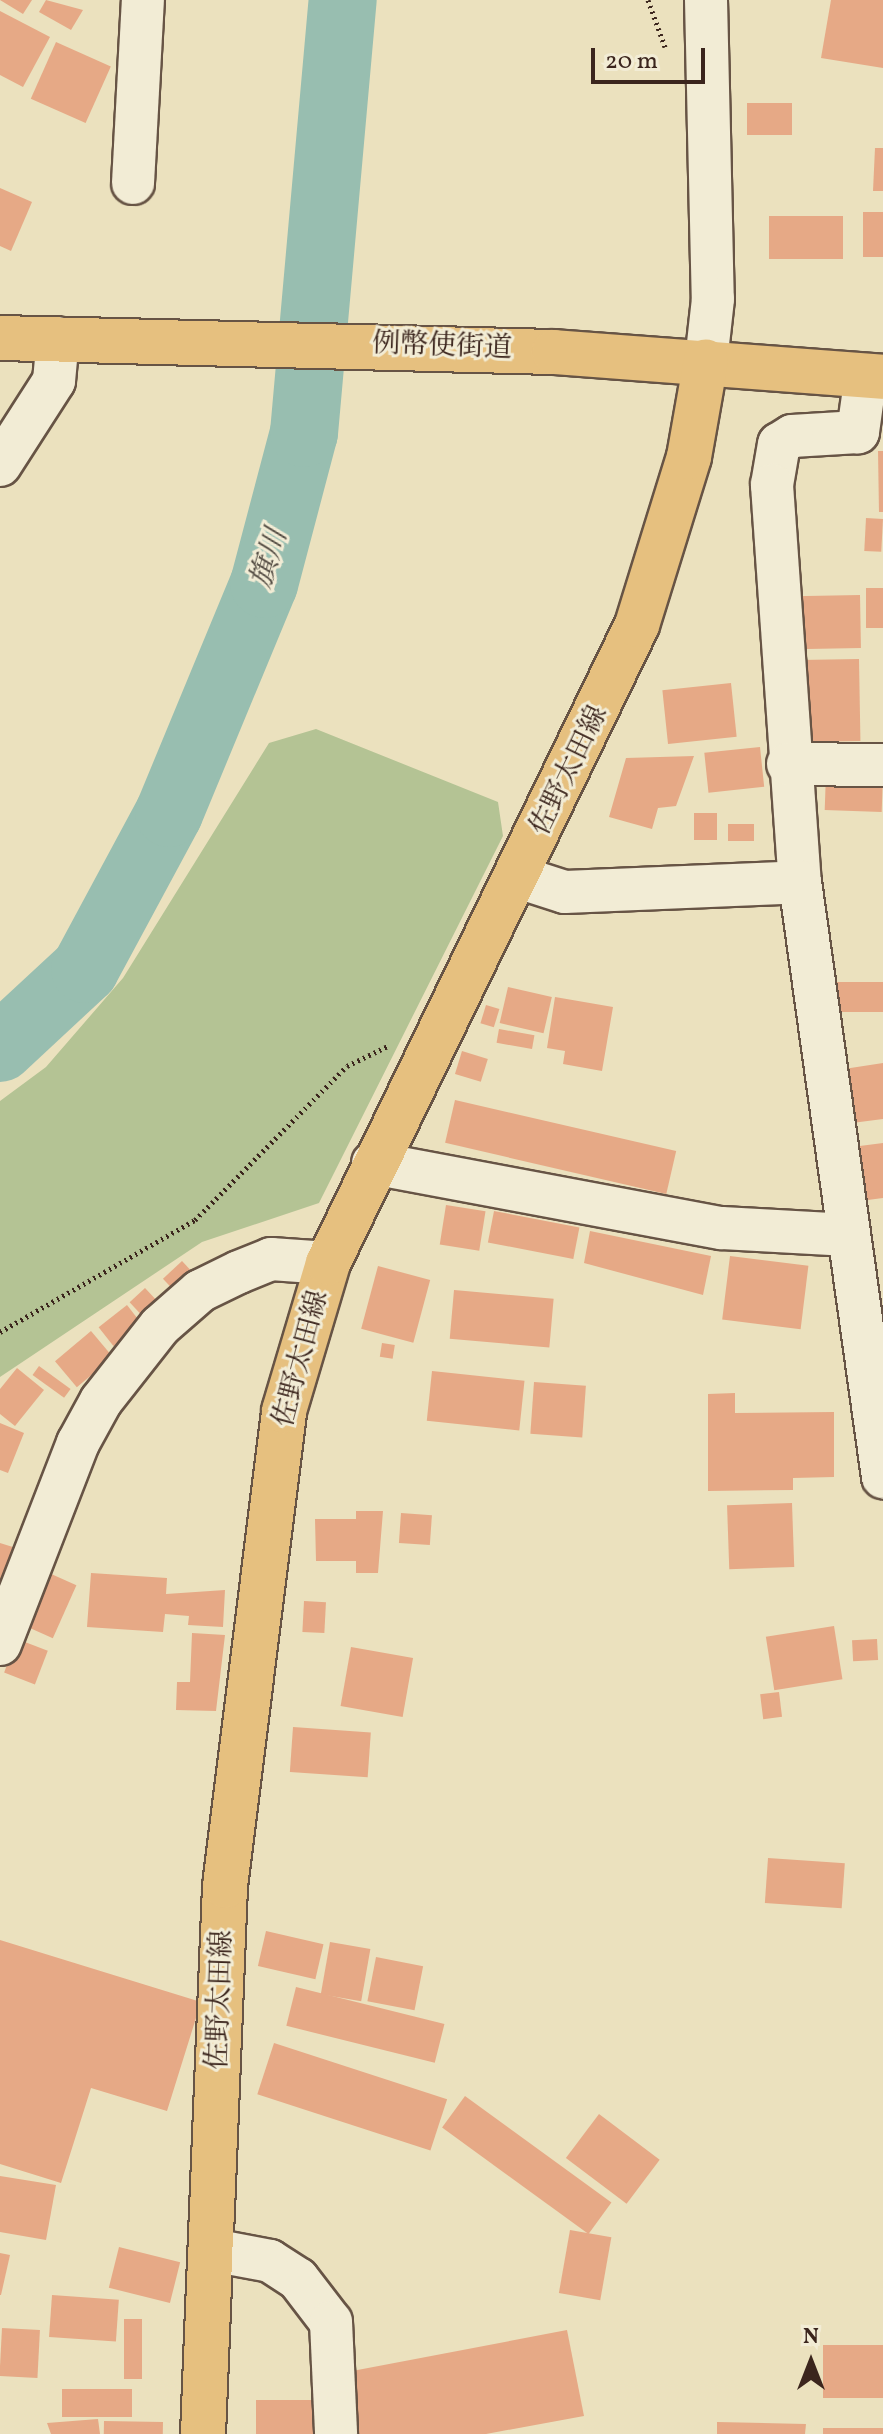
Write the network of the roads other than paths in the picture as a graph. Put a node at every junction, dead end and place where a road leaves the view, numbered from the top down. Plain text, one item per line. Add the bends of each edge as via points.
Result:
1 (143, 0) edge
2 (706, 0) edge
3 (133, 183) dead end
4 (0, 338) edge
5 (58, 338) junction
6 (706, 361) junction
7 (875, 376) edge
8 (0, 465) edge
9 (788, 764) junction
10 (883, 765) edge
11 (518, 877) junction
12 (800, 882) junction
13 (373, 1163) junction
14 (849, 1235) junction
15 (328, 1263) junction
16 (883, 1477) edge
17 (0, 1644) edge
18 (212, 2250) junction
19 (203, 2434) edge
20 (336, 2434) edge

1 - 3 street
2 - 6 street via 713,299
4 - 5 main road, 例幣使街道
5 - 6 main road, 例幣使街道
5 - 8 street via 54,381
6 - 7 main road, 例幣使街道
6 - 11 main road, 佐野太田線 via 689,457 637,625
7 - 9 street via 858,432 792,436 774,457
9 - 10 street
9 - 12 street
11 - 12 street via 565,892
11 - 13 main road, 佐野太田線
12 - 14 street
13 - 14 street via 722,1228
13 - 15 main road, 佐野太田線
14 - 16 street
15 - 17 street via 271,1259 200,1291 160,1326 78,1443
15 - 18 main road, 佐野太田線 via 284,1411 225,1886
18 - 19 main road, 佐野太田線
18 - 20 street via 270,2261 298,2279 331,2322

